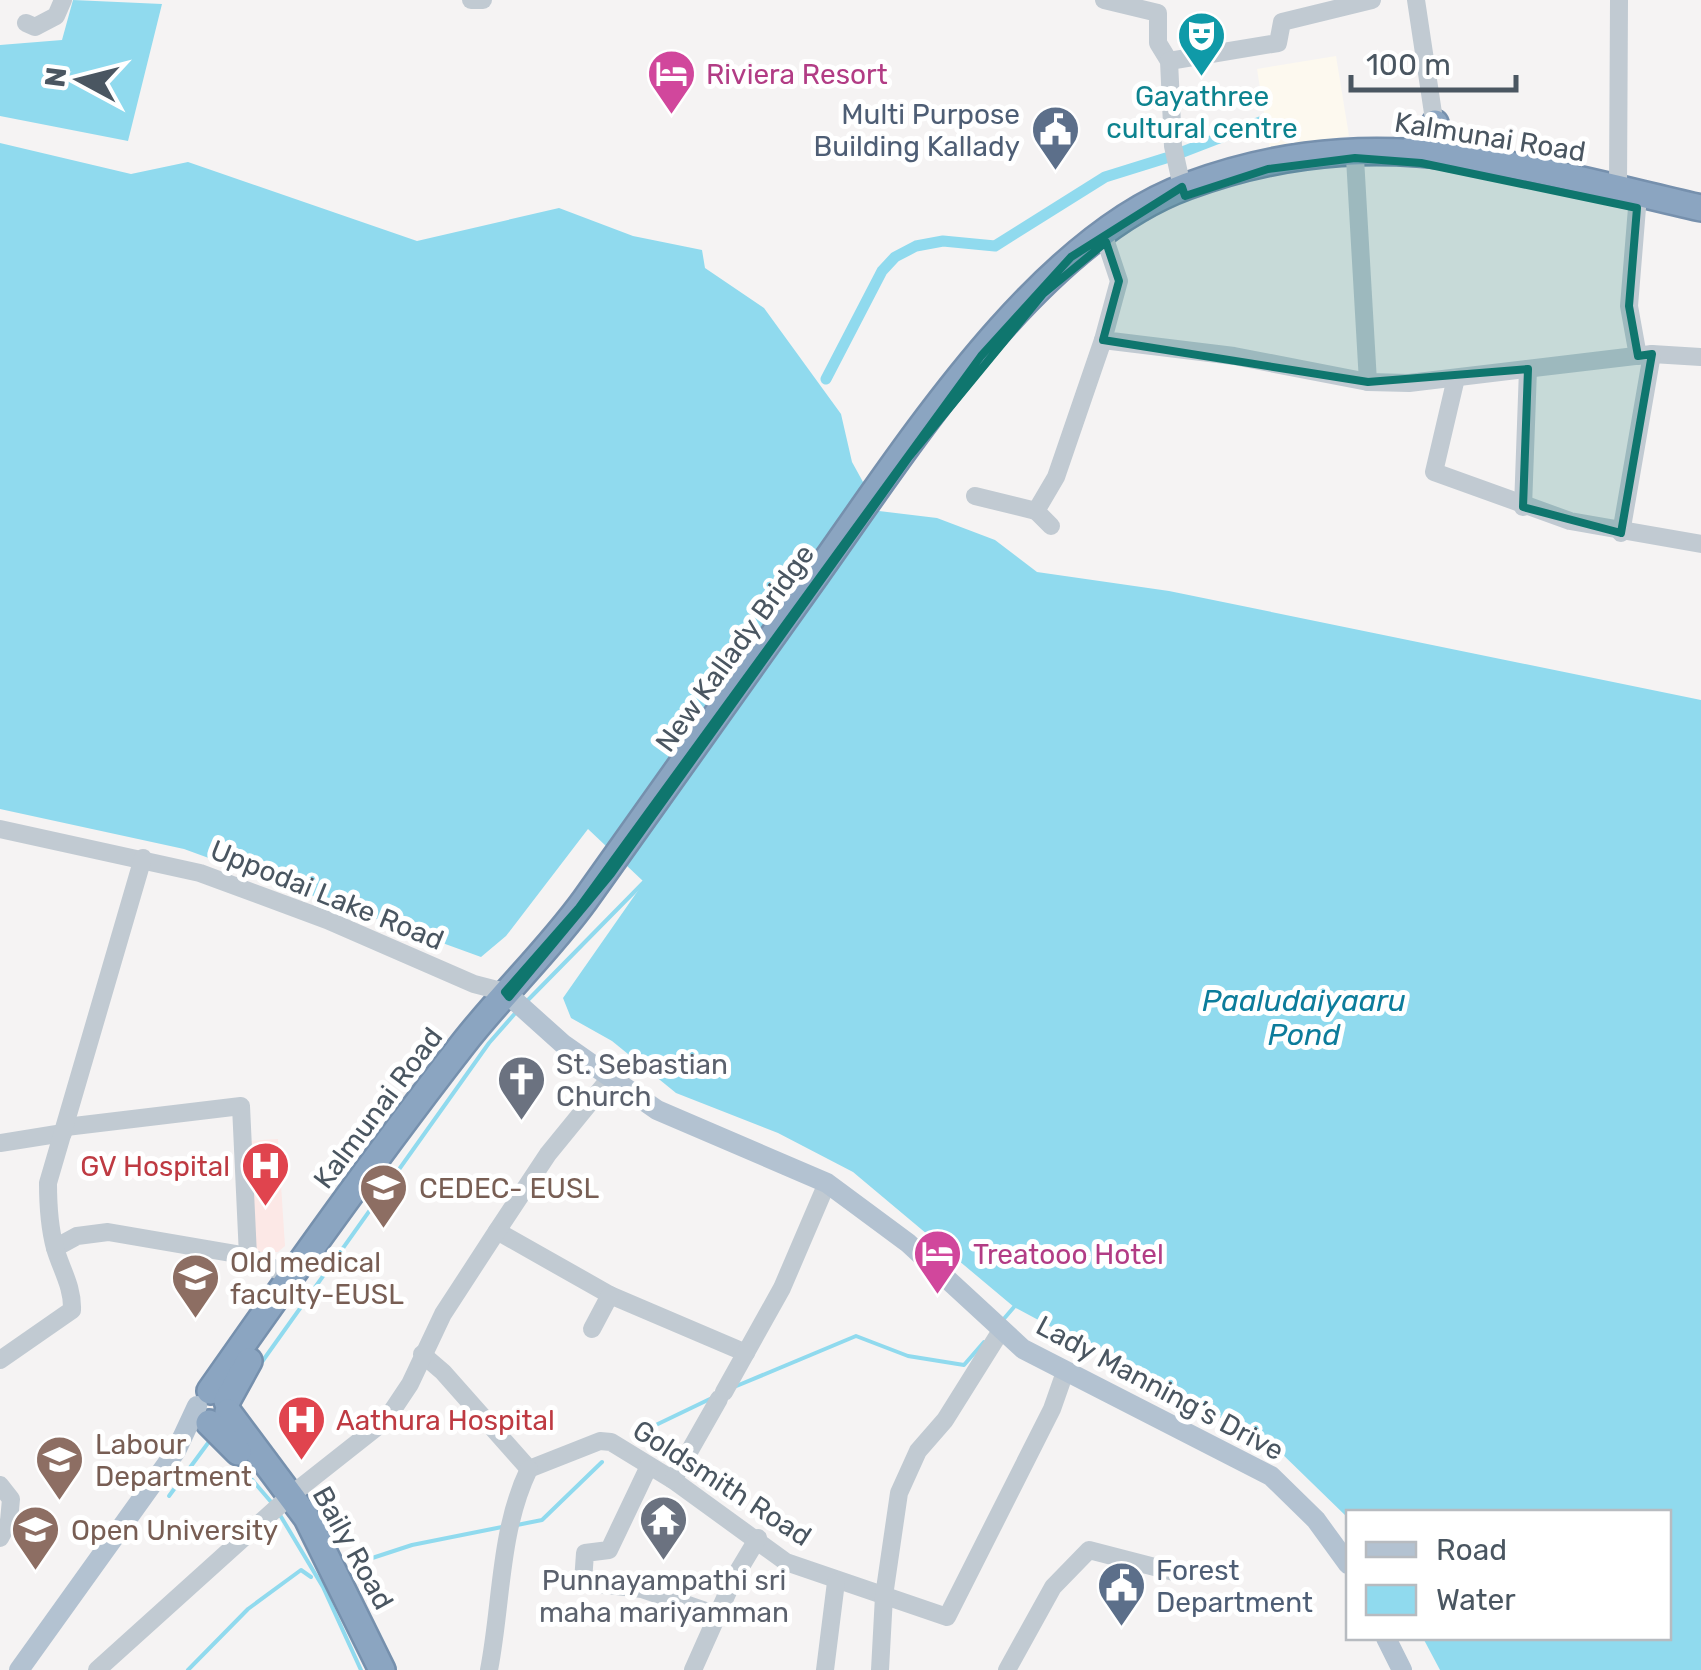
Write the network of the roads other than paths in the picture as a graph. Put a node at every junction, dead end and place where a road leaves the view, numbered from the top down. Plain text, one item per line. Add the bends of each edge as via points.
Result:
1 (63, 0) edge
2 (471, 0) edge
3 (483, 0) edge
4 (1104, 0) edge
5 (1372, 0) edge
6 (1416, 0) edge
7 (1619, 0) edge
8 (1158, 4) edge
9 (26, 24) dead end
10 (1169, 61) junction
11 (1435, 123) junction
12 (1412, 149) junction
13 (1439, 153) junction
14 (1355, 158) junction
15 (1618, 189) junction
16 (1183, 192) junction
17 (1637, 208) junction
18 (1701, 208) edge
19 (1701, 222) edge
20 (1106, 242) junction
21 (1103, 340) junction
22 (1645, 355) junction
23 (1701, 357) edge
24 (1528, 369) junction
25 (1456, 378) junction
26 (1368, 382) junction
27 (906, 455) junction
28 (975, 496) dead end
29 (1523, 508) junction
30 (1036, 511) junction
31 (1051, 526) dead end
32 (1621, 532) junction
33 (1701, 544) edge
34 (0, 829) edge
35 (143, 858) junction
36 (608, 872) joint
37 (458, 977) junction
38 (512, 990) junction
39 (483, 1018) junction
40 (610, 1078) junction
41 (64, 1130) junction
42 (0, 1143) edge
43 (828, 1183) junction
44 (497, 1231) junction
45 (55, 1248) junction
46 (248, 1256) junction
47 (290, 1276) junction
48 (610, 1296) junction
49 (1002, 1329) junction
50 (592, 1330) dead end
51 (746, 1353) junction
52 (422, 1354) junction
53 (0, 1360) edge
54 (1066, 1372) junction
55 (214, 1406) junction
56 (648, 1466) junction
57 (529, 1469) junction
58 (673, 1480) junction
59 (0, 1484) edge
60 (286, 1500) junction
61 (0, 1538) edge
62 (758, 1538) junction
63 (1346, 1561) edge
64 (1174, 1572) dead end
65 (836, 1582) junction
66 (884, 1596) junction
67 (717, 1615) junction
68 (1387, 1640) edge
69 (19, 1670) edge
70 (97, 1670) edge
71 (368, 1670) edge
72 (382, 1670) edge
73 (490, 1670) edge
74 (693, 1670) edge
75 (825, 1670) edge
76 (880, 1670) edge
77 (1007, 1670) edge
78 (1402, 1670) edge

1 - 9 street via 56,16 36,27
2 - 3 street
4 - 8 street
5 - 10 street via 1282,22 1278,43
6 - 11 street
7 - 15 street
8 - 10 street via 1158,43
10 - 16 street via 1173,146
11 - 12 highway via 1426,145
11 - 13 street
12 - 13 highway, Kalmunai Road
12 - 16 highway, Kalmunai Road via 1295,156
13 - 15 highway, Kalmunai Road
14 - 16 highway, Kalmunai Road via 1268,169
14 - 17 highway, Kalmunai Road via 1436,166
14 - 26 street
15 - 18 highway, Kalmunai Road
16 - 20 highway, Kalmunai Road
16 - 27 highway, Kalmunai Road via 1121,220 1036,289
17 - 19 highway, Kalmunai Road
17 - 22 street via 1629,306
20 - 21 street via 1119,282
20 - 27 highway, Kalmunai Road via 1043,294
21 - 26 street
21 - 30 street via 1056,476
22 - 23 street
22 - 24 street
22 - 32 street
24 - 25 street
24 - 29 street
25 - 26 street
25 - 29 street via 1434,472
27 - 36 highway, New Kallady Bridge
28 - 30 street
29 - 32 street
30 - 31 street
32 - 33 street
34 - 35 street, Uppodai Lake Road
35 - 37 street, Uppodai Lake Road via 253,890
35 - 41 street
36 - 38 highway, Kalmunai Road
37 - 38 street, Uppodai Lake Road
37 - 39 street, Uppodai Lake Road via 478,1000
38 - 39 highway, Kalmunai Road
38 - 40 main road, Lady Manning’s Drive via 531,1018
38 - 55 highway, Kalmunai Road
39 - 47 highway, Kalmunai Road
40 - 43 main road, Lady Manning’s Drive via 658,1110
40 - 44 street
41 - 42 street
41 - 45 street via 48,1183
41 - 46 street via 241,1106
43 - 49 main road, Lady Manning’s Drive via 908,1243
43 - 51 street
44 - 48 street
44 - 52 street
45 - 46 street via 77,1236 108,1232
45 - 53 street via 72,1310
46 - 47 street
47 - 55 highway, Kalmunai Road
48 - 50 street
48 - 51 street
49 - 54 main road, Lady Manning’s Drive
49 - 66 street via 918,1451 892,1522
51 - 58 street
52 - 57 street
52 - 60 street via 386,1420
54 - 63 main road, Lady Manning’s Drive via 1271,1476
54 - 66 street, Goldsmith Road via 947,1617
55 - 60 highway, Baily Road
55 - 69 main road
56 - 57 street, Goldsmith Road via 600,1440
56 - 58 street, Goldsmith Road
56 - 67 street via 609,1550 586,1553 583,1582 642,1590
57 - 73 street via 508,1526
58 - 62 street, Goldsmith Road
59 - 61 street via 11,1499
60 - 70 street
60 - 71 highway, Baily Road
60 - 72 highway, Baily Road via 324,1548
62 - 65 street, Goldsmith Road via 786,1562
62 - 67 street
64 - 77 street via 1089,1550 1052,1586
65 - 66 street, Goldsmith Road
65 - 75 street
66 - 76 street
67 - 74 street
68 - 78 main road

